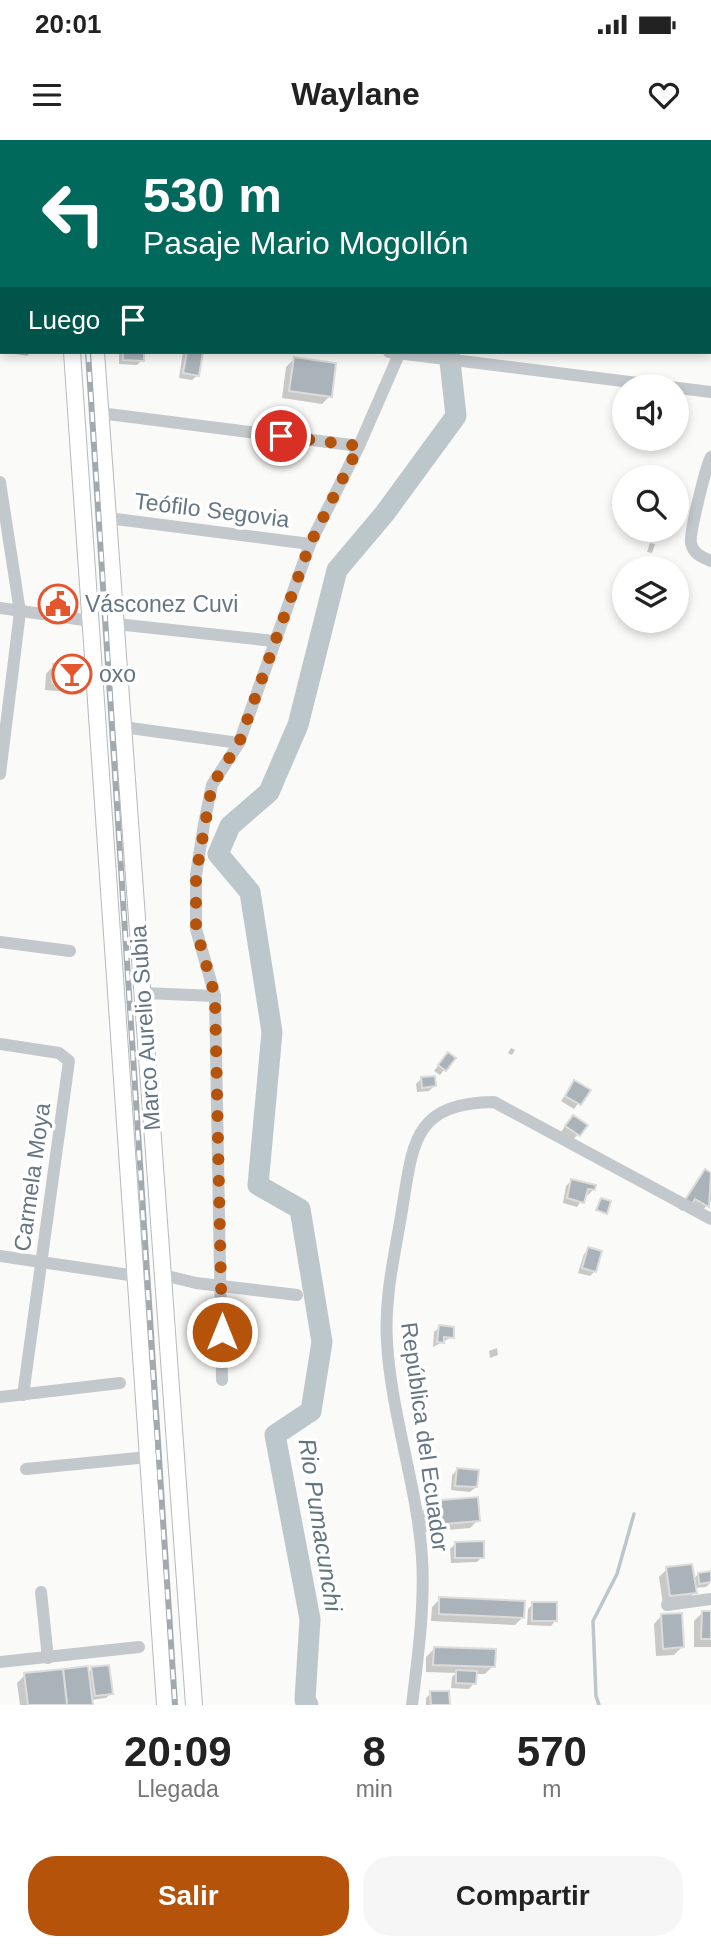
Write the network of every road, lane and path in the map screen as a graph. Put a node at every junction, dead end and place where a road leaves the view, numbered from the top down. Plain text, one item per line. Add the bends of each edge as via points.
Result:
1 (72, 354) edge
2 (96, 354) edge
3 (395, 354) edge
4 (410, 354) edge
5 (711, 392) edge
6 (100, 414) junction
7 (359, 446) junction
8 (711, 457) edge
9 (0, 482) edge
10 (108, 517) junction
11 (310, 544) junction
12 (711, 561) edge
13 (0, 608) edge
14 (20, 612) junction
15 (91, 621) junction
16 (116, 624) junction
17 (274, 641) junction
18 (123, 727) junction
19 (239, 743) junction
20 (0, 774) edge
21 (0, 942) edge
22 (70, 951) dead end
23 (143, 993) junction
24 (215, 996) junction
25 (0, 1044) edge
26 (711, 1219) edge
27 (0, 1256) edge
28 (41, 1262) junction
29 (163, 1275) junction
30 (136, 1276) junction
31 (222, 1285) junction
32 (297, 1295) dead end
33 (222, 1380) dead end
34 (120, 1383) dead end
35 (23, 1395) junction
36 (0, 1397) edge
37 (148, 1457) junction
38 (26, 1469) dead end
39 (41, 1592) dead end
40 (711, 1599) edge
41 (667, 1605) dead end
42 (139, 1647) dead end
43 (48, 1658) junction
44 (0, 1662) edge
45 (165, 1705) edge
46 (194, 1705) edge
47 (412, 1705) edge

1 - 15 main road, Marco Aurelio Subia
2 - 6 main road, Marco Aurelio Subia
3 - 7 street
4 - 5 street
6 - 7 street
6 - 10 main road, Marco Aurelio Subia
7 - 11 street
8 - 12 street via 690,539 696,553
9 - 14 street
10 - 11 street, Teófilo Segovia
10 - 16 main road, Marco Aurelio Subia
11 - 17 street
13 - 14 street
14 - 15 street
14 - 20 street
15 - 30 main road, Marco Aurelio Subia
16 - 17 street
16 - 18 main road, Marco Aurelio Subia
17 - 19 street
18 - 19 street
18 - 23 main road, Marco Aurelio Subia
19 - 24 street via 212,785 196,875 196,929
21 - 22 street
23 - 24 street
23 - 29 main road, Marco Aurelio Subia
24 - 31 street
25 - 28 street, Carmela Moya via 59,1053 69,1061
26 - 47 street, República del Ecuador via 494,1102 464,1102 438,1113 421,1130 412,1154 386,1303 387,1344 422,1556 421,1632
27 - 28 street
28 - 30 street
28 - 35 street, Carmela Moya
29 - 31 street
29 - 46 main road, Marco Aurelio Subia
30 - 37 main road, Marco Aurelio Subia
31 - 32 street
31 - 33 street
34 - 35 street
35 - 36 street
37 - 38 street
37 - 45 main road, Marco Aurelio Subia
39 - 43 street
40 - 41 street
42 - 43 street
43 - 44 street

